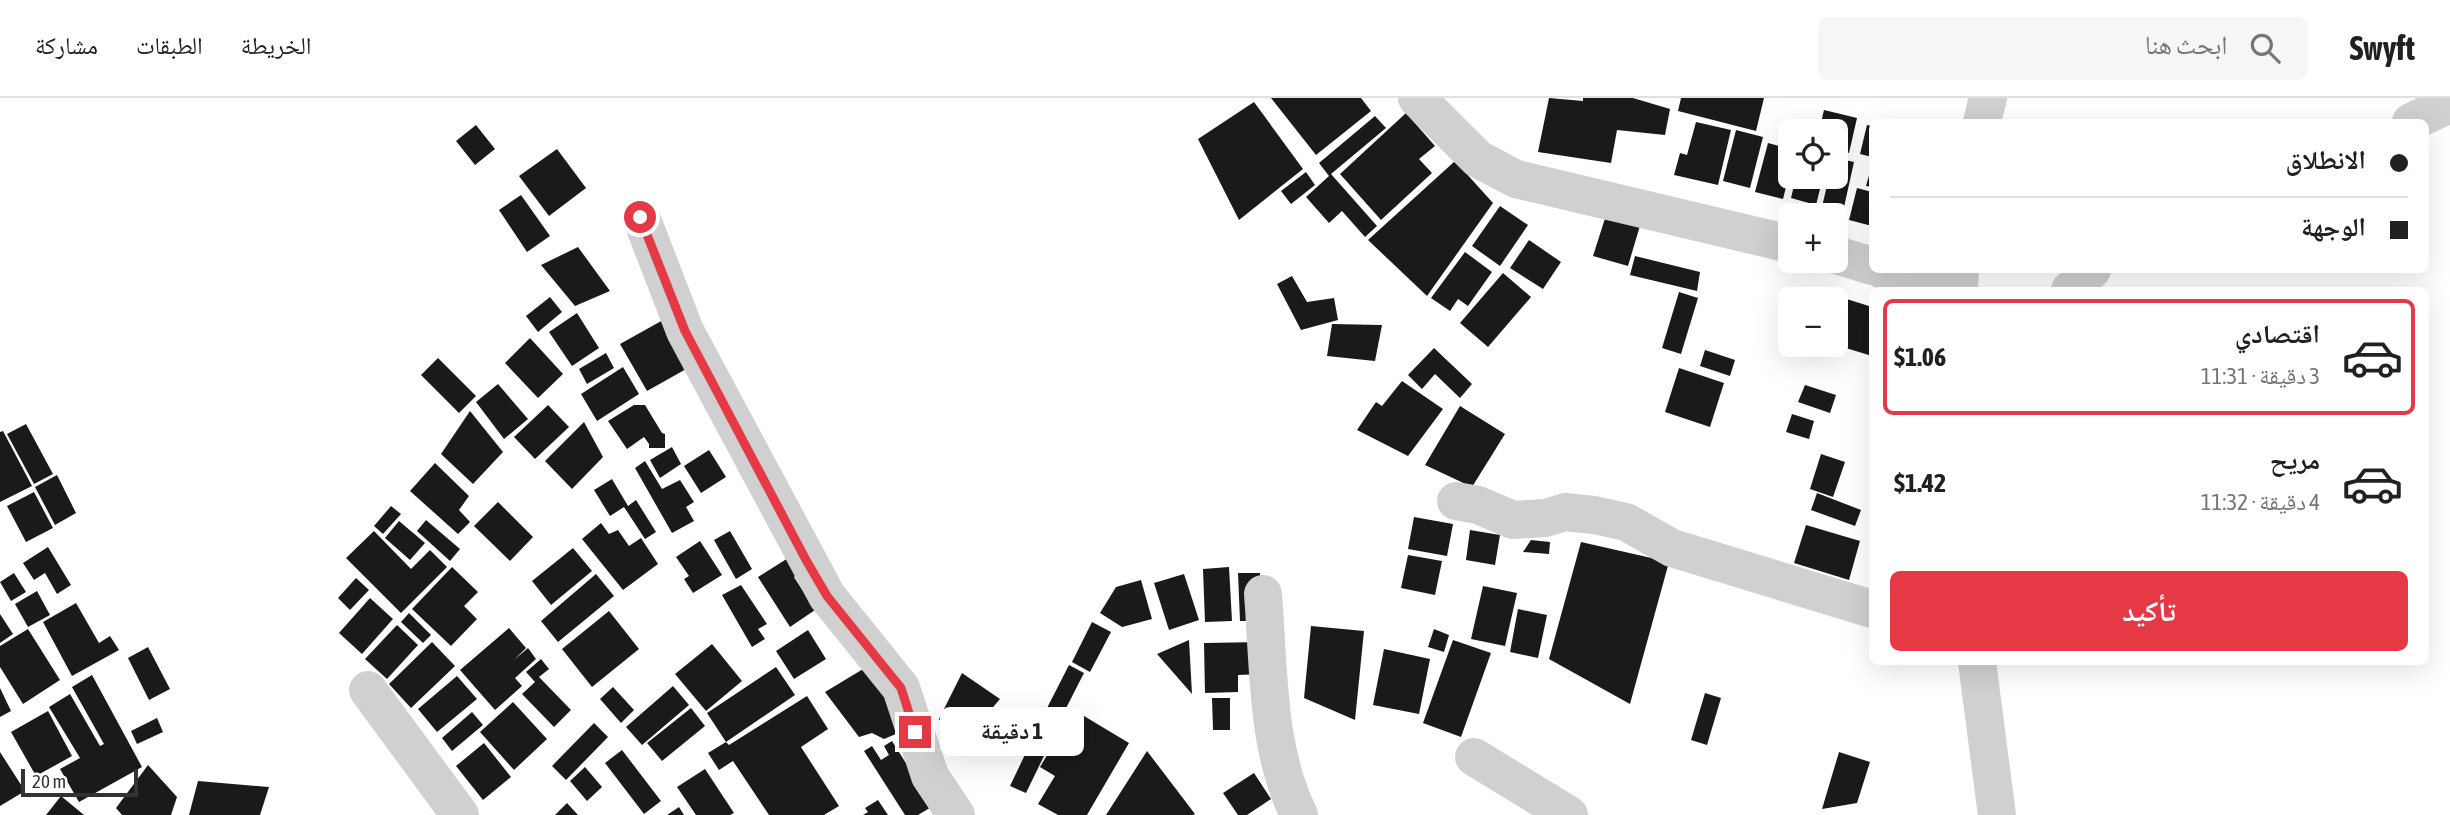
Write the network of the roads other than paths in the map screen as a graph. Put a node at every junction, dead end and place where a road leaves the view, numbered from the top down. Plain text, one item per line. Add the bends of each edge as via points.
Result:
1 (1417, 98) edge
2 (1987, 98) edge
3 (2450, 104) edge
4 (1983, 119) edge
5 (2418, 119) edge
6 (640, 217) dead end
7 (1778, 241) edge
8 (1848, 259) edge
9 (1869, 265) edge
10 (1892, 273) edge
11 (2089, 273) edge
12 (1928, 287) edge
13 (2073, 287) edge
14 (1456, 500) dead end
15 (1263, 594) dead end
16 (1869, 608) edge
17 (1977, 665) edge
18 (368, 691) dead end
19 (1474, 757) dead end
20 (460, 815) edge
21 (956, 815) edge
22 (1299, 815) edge
23 (1569, 815) edge
24 (1997, 815) edge

1 - 7 street via 1478,159 1516,179
2 - 4 street
3 - 5 street
6 - 21 street via 685,331 827,596 901,688 930,776
8 - 9 street
10 - 12 street
11 - 13 street
14 - 16 street via 1513,520 1565,512 1626,522 1672,548
15 - 22 street via 1275,744 1287,791
17 - 24 street
18 - 20 street
19 - 23 street

